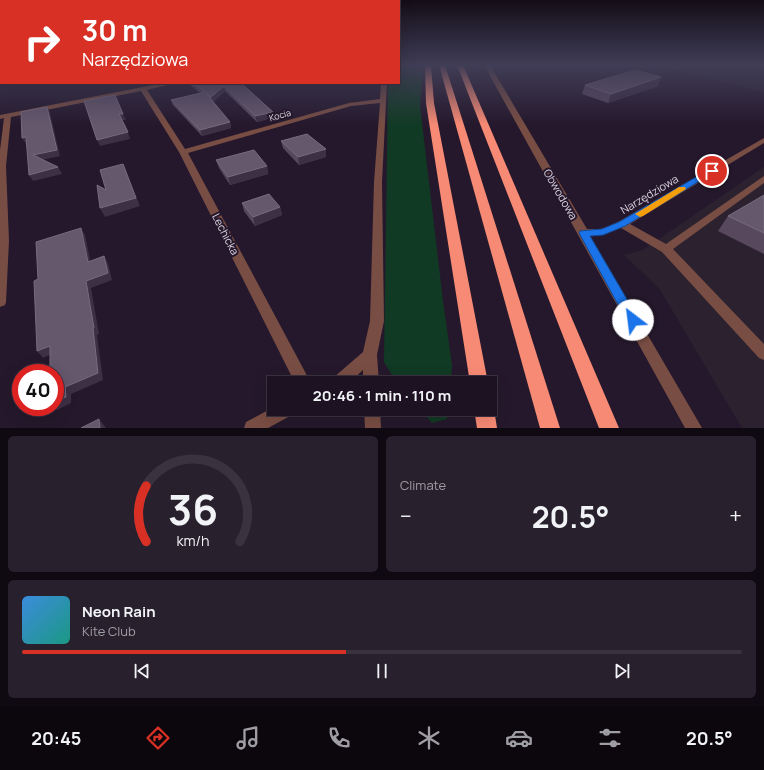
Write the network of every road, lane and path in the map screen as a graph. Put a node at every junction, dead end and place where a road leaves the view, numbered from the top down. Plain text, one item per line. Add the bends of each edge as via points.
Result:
1 (162, 85) edge
2 (384, 85) edge
3 (429, 85) edge
4 (448, 85) edge
5 (468, 85) edge
6 (499, 85) edge
7 (143, 89) junction
8 (384, 101) junction
9 (4, 116) edge
10 (764, 140) edge
11 (183, 152) junction
12 (1, 166) edge
13 (764, 179) edge
14 (622, 224) junction
15 (584, 233) junction
16 (2, 242) edge
17 (666, 249) junction
18 (0, 302) edge
19 (764, 354) edge
20 (370, 355) junction
21 (298, 376) edge
22 (346, 376) edge
23 (371, 376) edge
24 (478, 376) edge
25 (273, 416) edge
26 (372, 416) edge
27 (485, 416) edge
28 (252, 428) edge
29 (372, 428) edge
30 (487, 428) edge
31 (550, 428) edge
32 (609, 428) edge
33 (694, 428) edge

1 - 7 street
2 - 8 street
3 - 24 highway via 430,103
4 - 31 highway
5 - 32 highway
6 - 15 street, Obwodowa
7 - 9 street
7 - 11 street, Lechicka
8 - 11 street, Kocia via 351,104
8 - 20 street via 378,182 377,321
9 - 12 street
10 - 14 street, Narzędziowa
11 - 21 street, Lechicka
12 - 16 street
13 - 17 street
14 - 15 street, Narzędziowa via 603,232
14 - 17 street
15 - 33 street, Obwodowa
16 - 18 street
17 - 19 street
20 - 22 street
20 - 23 street
25 - 28 street
26 - 29 street
27 - 30 highway

